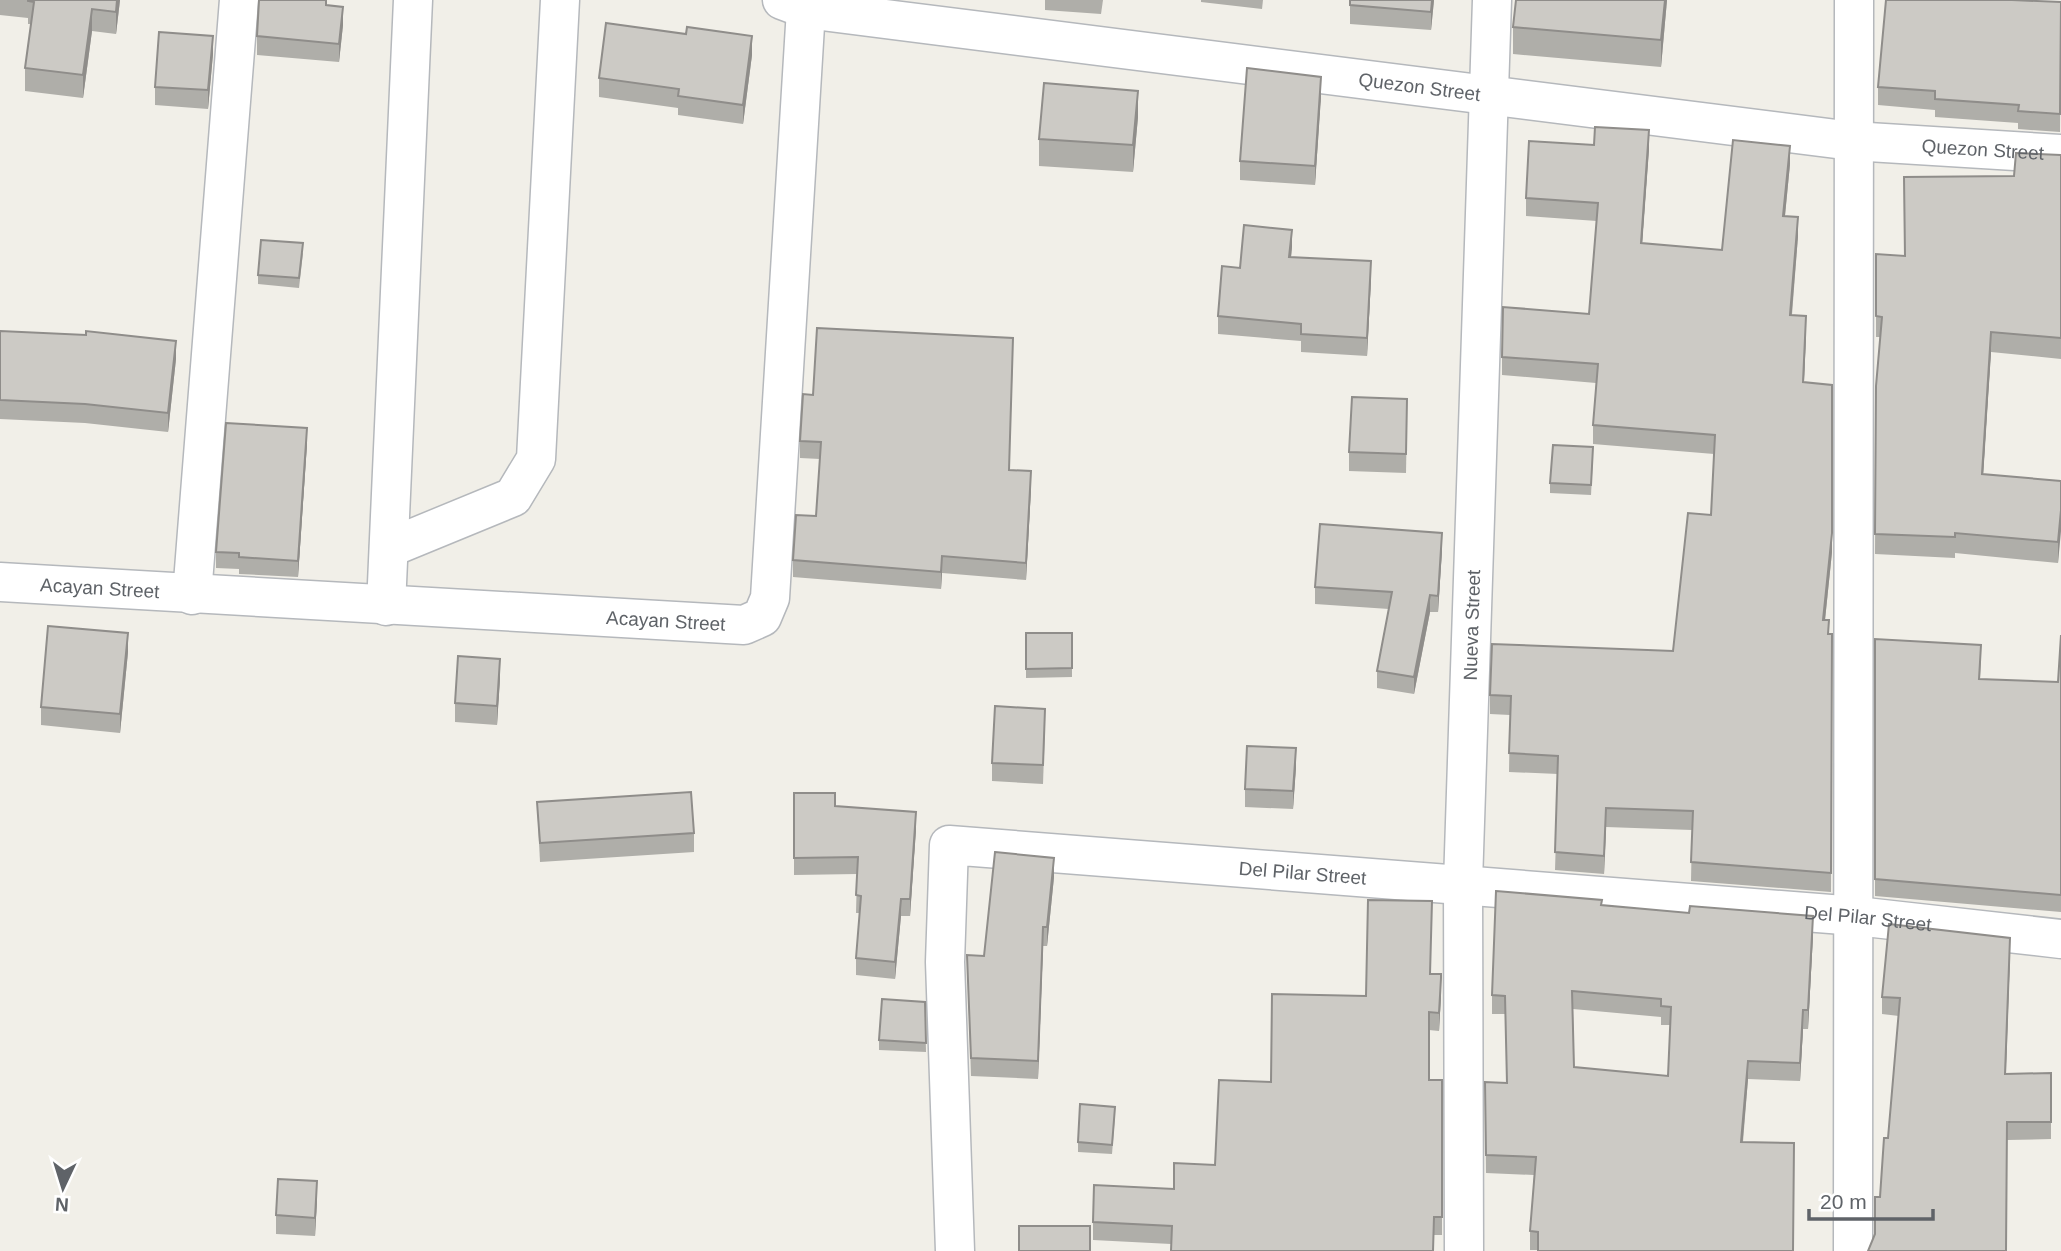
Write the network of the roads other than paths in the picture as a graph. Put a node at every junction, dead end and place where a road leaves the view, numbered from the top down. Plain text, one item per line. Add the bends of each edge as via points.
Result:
1 (239, 0) edge
2 (413, 0) edge
3 (560, 0) edge
4 (1492, 0) edge
5 (1854, 0) edge
6 (794, 4) edge
7 (1490, 97) junction
8 (1852, 141) junction
9 (2061, 153) edge
10 (388, 548) junction
11 (0, 582) edge
12 (192, 595) junction
13 (386, 606) junction
14 (1463, 883) junction
15 (1856, 916) junction
16 (2061, 939) edge
17 (955, 1251) edge
18 (1464, 1251) edge
19 (1853, 1251) edge

1 - 12 street
2 - 10 street
3 - 10 street via 536,459 513,497
4 - 7 street, Nueva Street
5 - 8 street
6 - 7 street, Quezon Street
6 - 13 street, Acayan Street via 770,598 762,617 744,625
7 - 8 street, Quezon Street
7 - 14 street, Nueva Street
8 - 9 street, Quezon Street
8 - 15 street
10 - 13 street
11 - 12 street, Acayan Street
12 - 13 street, Acayan Street
14 - 15 street, Del Pilar Street
14 - 17 street, Del Pilar Street via 950,845 945,962
14 - 18 street, Nueva Street
15 - 16 street, Del Pilar Street
15 - 19 street

